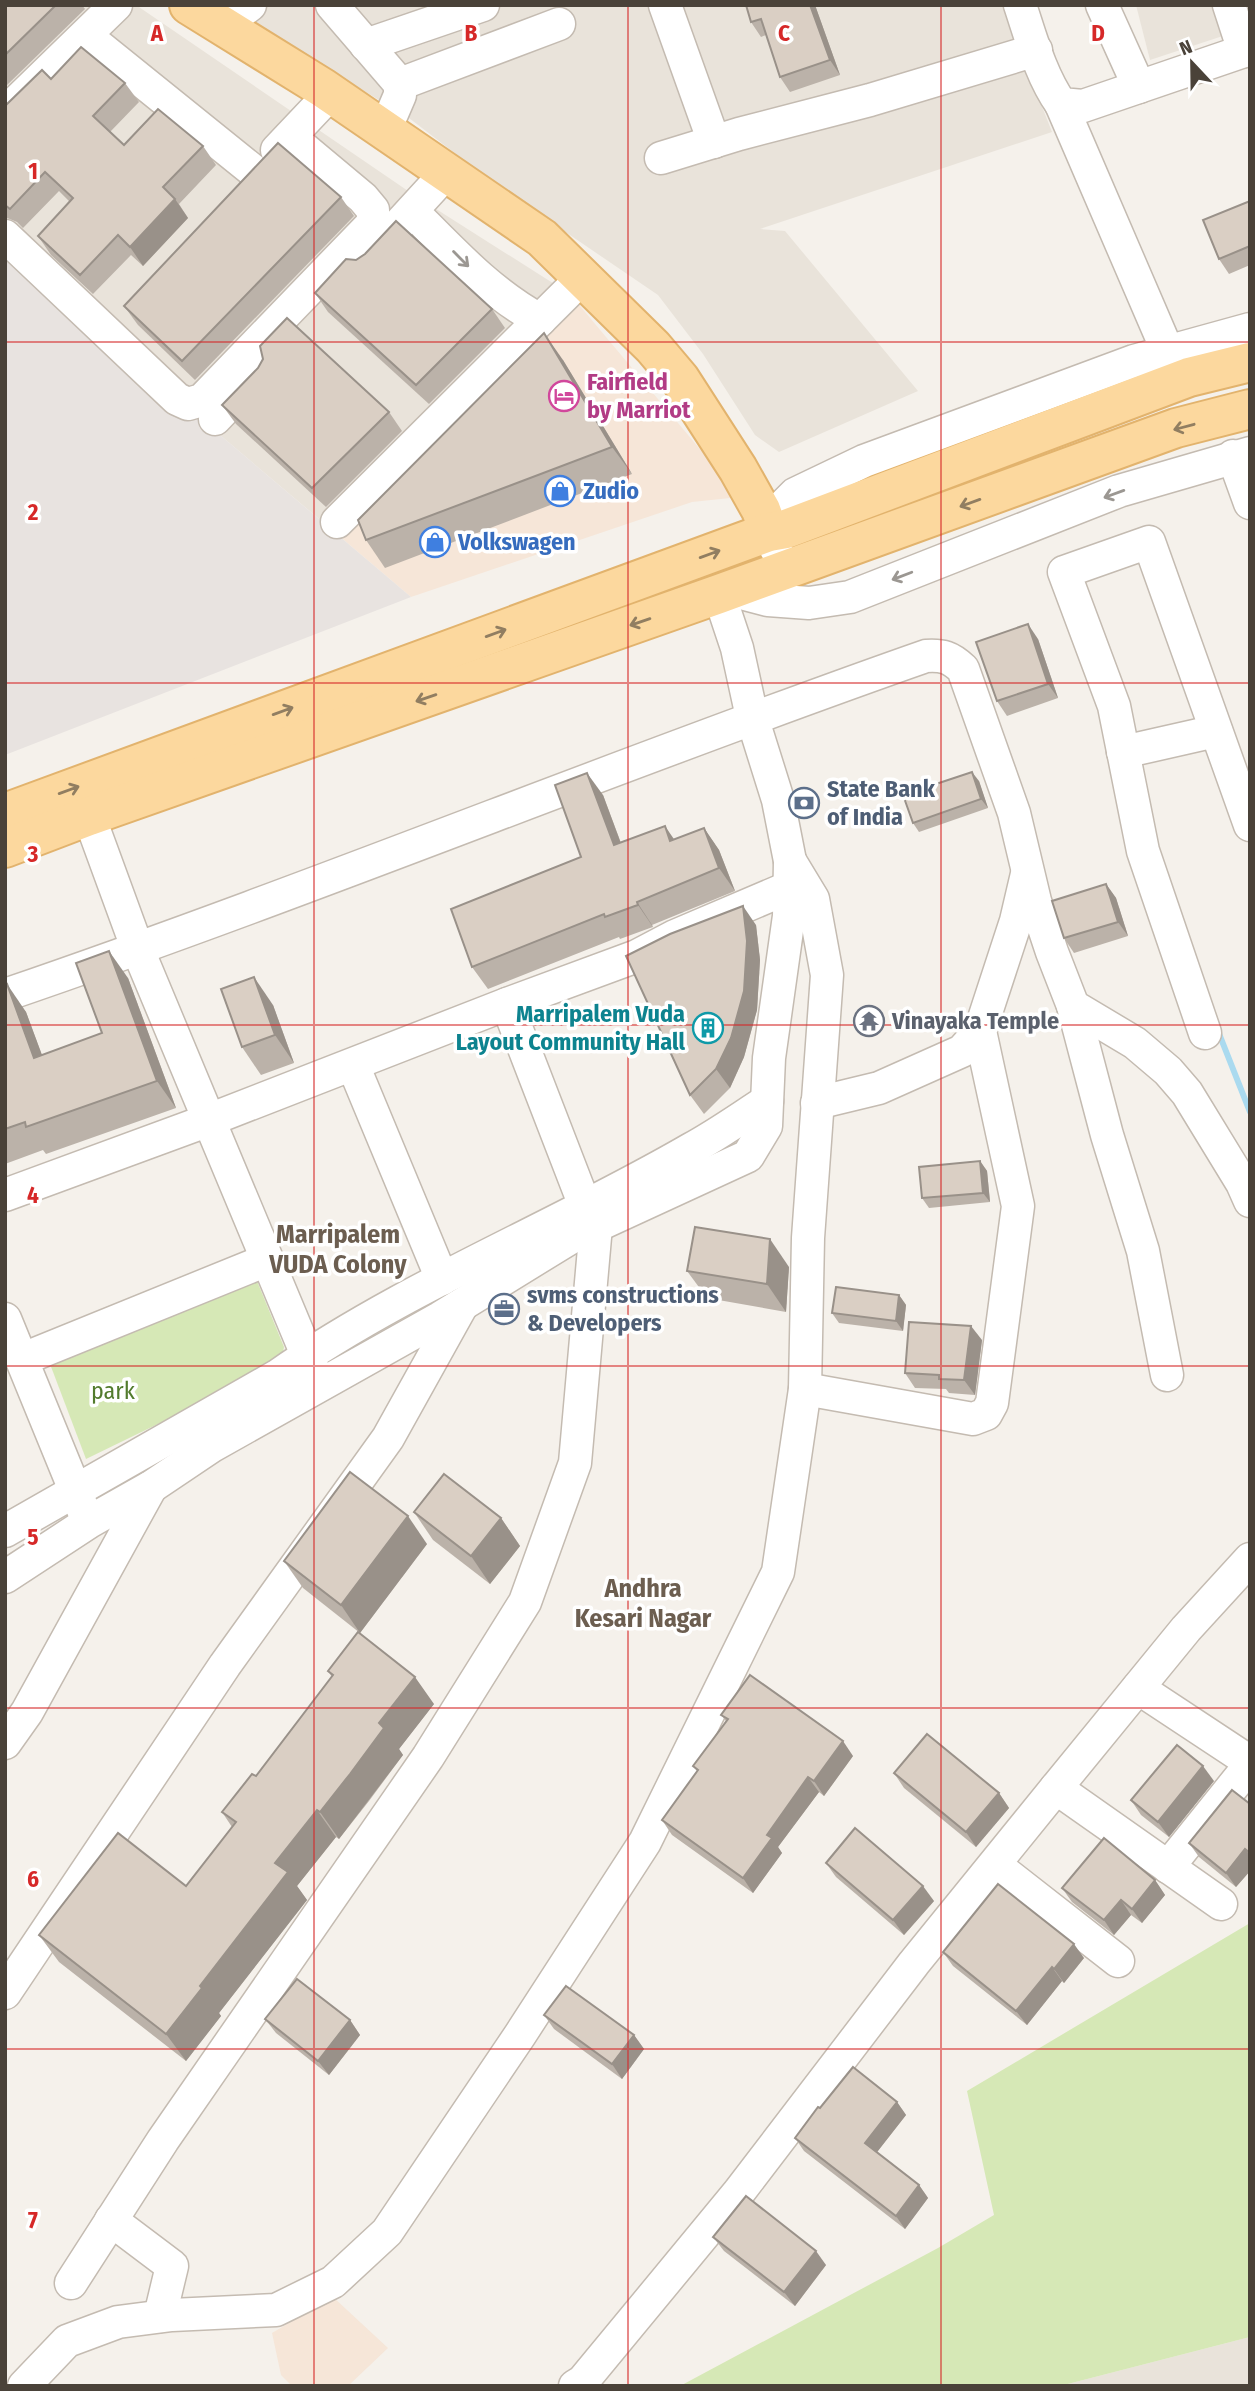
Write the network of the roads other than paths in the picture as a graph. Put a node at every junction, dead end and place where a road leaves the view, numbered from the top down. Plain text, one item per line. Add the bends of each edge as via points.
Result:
1 (116, 5) edge
2 (189, 5) edge
3 (483, 5) edge
4 (665, 5) edge
5 (1020, 5) edge
6 (1102, 5) edge
7 (1229, 5) edge
8 (340, 7) edge
9 (236, 16) edge
10 (559, 24) dead end
11 (86, 36) junction
12 (366, 45) junction
13 (1036, 50) junction
14 (1247, 50) edge
15 (400, 84) junction
16 (1139, 87) junction
17 (331, 93) junction
18 (1061, 104) junction
19 (5, 113) edge
20 (385, 130) junction
21 (290, 136) junction
22 (714, 142) junction
23 (661, 158) dead end
24 (447, 172) junction
25 (412, 211) junction
26 (5, 236) edge
27 (583, 278) junction
28 (540, 320) junction
29 (1250, 329) edge
30 (1167, 350) junction
31 (1250, 362) edge
32 (1250, 409) edge
33 (215, 419) dead end
34 (1241, 454) edge
35 (1250, 503) edge
36 (337, 522) dead end
37 (769, 532) junction
38 (784, 569) junction
39 (724, 592) junction
40 (752, 717) junction
41 (1216, 731) junction
42 (1123, 752) junction
43 (5, 813) edge
44 (89, 816) junction
45 (1250, 825) edge
46 (5, 848) edge
47 (1028, 869) junction
48 (790, 874) junction
49 (138, 950) junction
50 (5, 995) edge
51 (507, 1004) junction
52 (1073, 1006) junction
53 (980, 1031) junction
54 (1205, 1033) dead end
55 (353, 1065) junction
56 (817, 1102) junction
57 (209, 1120) junction
58 (5, 1195) edge
59 (1250, 1201) edge
60 (590, 1216) junction
61 (268, 1261) junction
62 (442, 1279) junction
63 (463, 1304) junction
64 (5, 1319) edge
65 (307, 1355) junction
66 (23, 1359) junction
67 (1167, 1376) dead end
68 (319, 1385) junction
69 (805, 1389) junction
70 (151, 1487) junction
71 (76, 1493) junction
72 (89, 1522) junction
73 (5, 1531) edge
74 (1250, 1559) edge
75 (5, 1577) edge
76 (1138, 1688) junction
77 (5, 1743) edge
78 (1250, 1764) edge
79 (1056, 1788) junction
80 (995, 1865) junction
81 (1168, 1867) junction
82 (1221, 1904) dead end
83 (1118, 1961) dead end
84 (5, 1993) edge
85 (111, 2220) junction
86 (71, 2283) dead end
87 (160, 2316) junction
88 (24, 2386) edge
89 (575, 2386) edge

1 - 11 street
2 - 9 main road
3 - 12 street
4 - 22 street
5 - 13 street
6 - 16 street
7 - 14 street
8 - 12 street
9 - 17 main road
10 - 15 street
11 - 19 street
11 - 21 street via 246,183
12 - 15 street
13 - 18 street
13 - 22 street
14 - 16 street
15 - 20 street
16 - 18 street via 1083,106
17 - 20 main road
17 - 21 street
18 - 30 street
20 - 24 main road
21 - 26 street via 363,198 373,210 373,223 202,400 188,404 177,399 115,322
22 - 23 street
24 - 25 street
24 - 27 main road via 542,237
25 -> 28 street via 476,274
25 - 33 street
27 - 28 street
27 - 37 main road via 680,379 738,469
28 - 36 street
29 - 30 street
30 - 37 street via 864,461 795,494 783,505
31 - 37 main road via 1189,377
32 -> 38 main road via 1176,428
34 - 35 street
34 -> 39 street via 1119,491 850,597 809,603
37 - 38 street
43 -> 37 main road
38 - 39 main road
39 - 40 street
39 -> 44 main road
40 - 47 street via 926,656 950,657 963,669 1014,813
40 - 48 street via 778,800
40 - 49 street
41 - 42 street
41 - 42 street via 1149,542 1064,572 1114,706
41 - 45 street
42 - 54 street via 1143,850
44 - 46 main road
44 - 49 street
47 - 52 street
47 - 53 street
48 - 51 street via 636,956
48 - 56 street via 813,899 827,975
48 - 60 street via 766,1126 748,1156
49 - 50 street
49 - 57 street
51 - 55 street
51 - 60 street
52 - 59 street via 1135,1043 1168,1071 1187,1093
52 - 67 street via 1143,1251
53 - 56 street via 962,1051 879,1088
53 - 69 street via 1018,1206 992,1403 986,1414 973,1419
55 - 57 street
55 - 62 street
56 - 69 street
57 - 58 street
57 - 61 street
60 - 62 street
60 - 63 street via 570,1238
60 - 85 street via 575,1463 526,1602 428,1757
61 - 65 street
61 - 66 street
62 - 65 street
63 - 68 street
63 - 84 street via 388,1438 225,1665
64 - 66 street
65 - 68 street
65 - 71 street
66 - 71 street
68 - 70 street
69 - 87 street via 778,1572 651,1830 387,2232 333,2282 276,2310
70 - 72 street
70 - 77 street via 27,1712
71 - 72 street
71 - 73 street
72 - 75 street
74 - 76 street
76 - 78 street
76 - 79 street
78 - 81 street
79 - 80 street
79 - 81 street
80 - 83 street
80 - 89 street via 739,2192
81 - 82 street
85 - 86 street
85 - 87 street via 172,2266
87 - 88 street via 118,2322 67,2341

